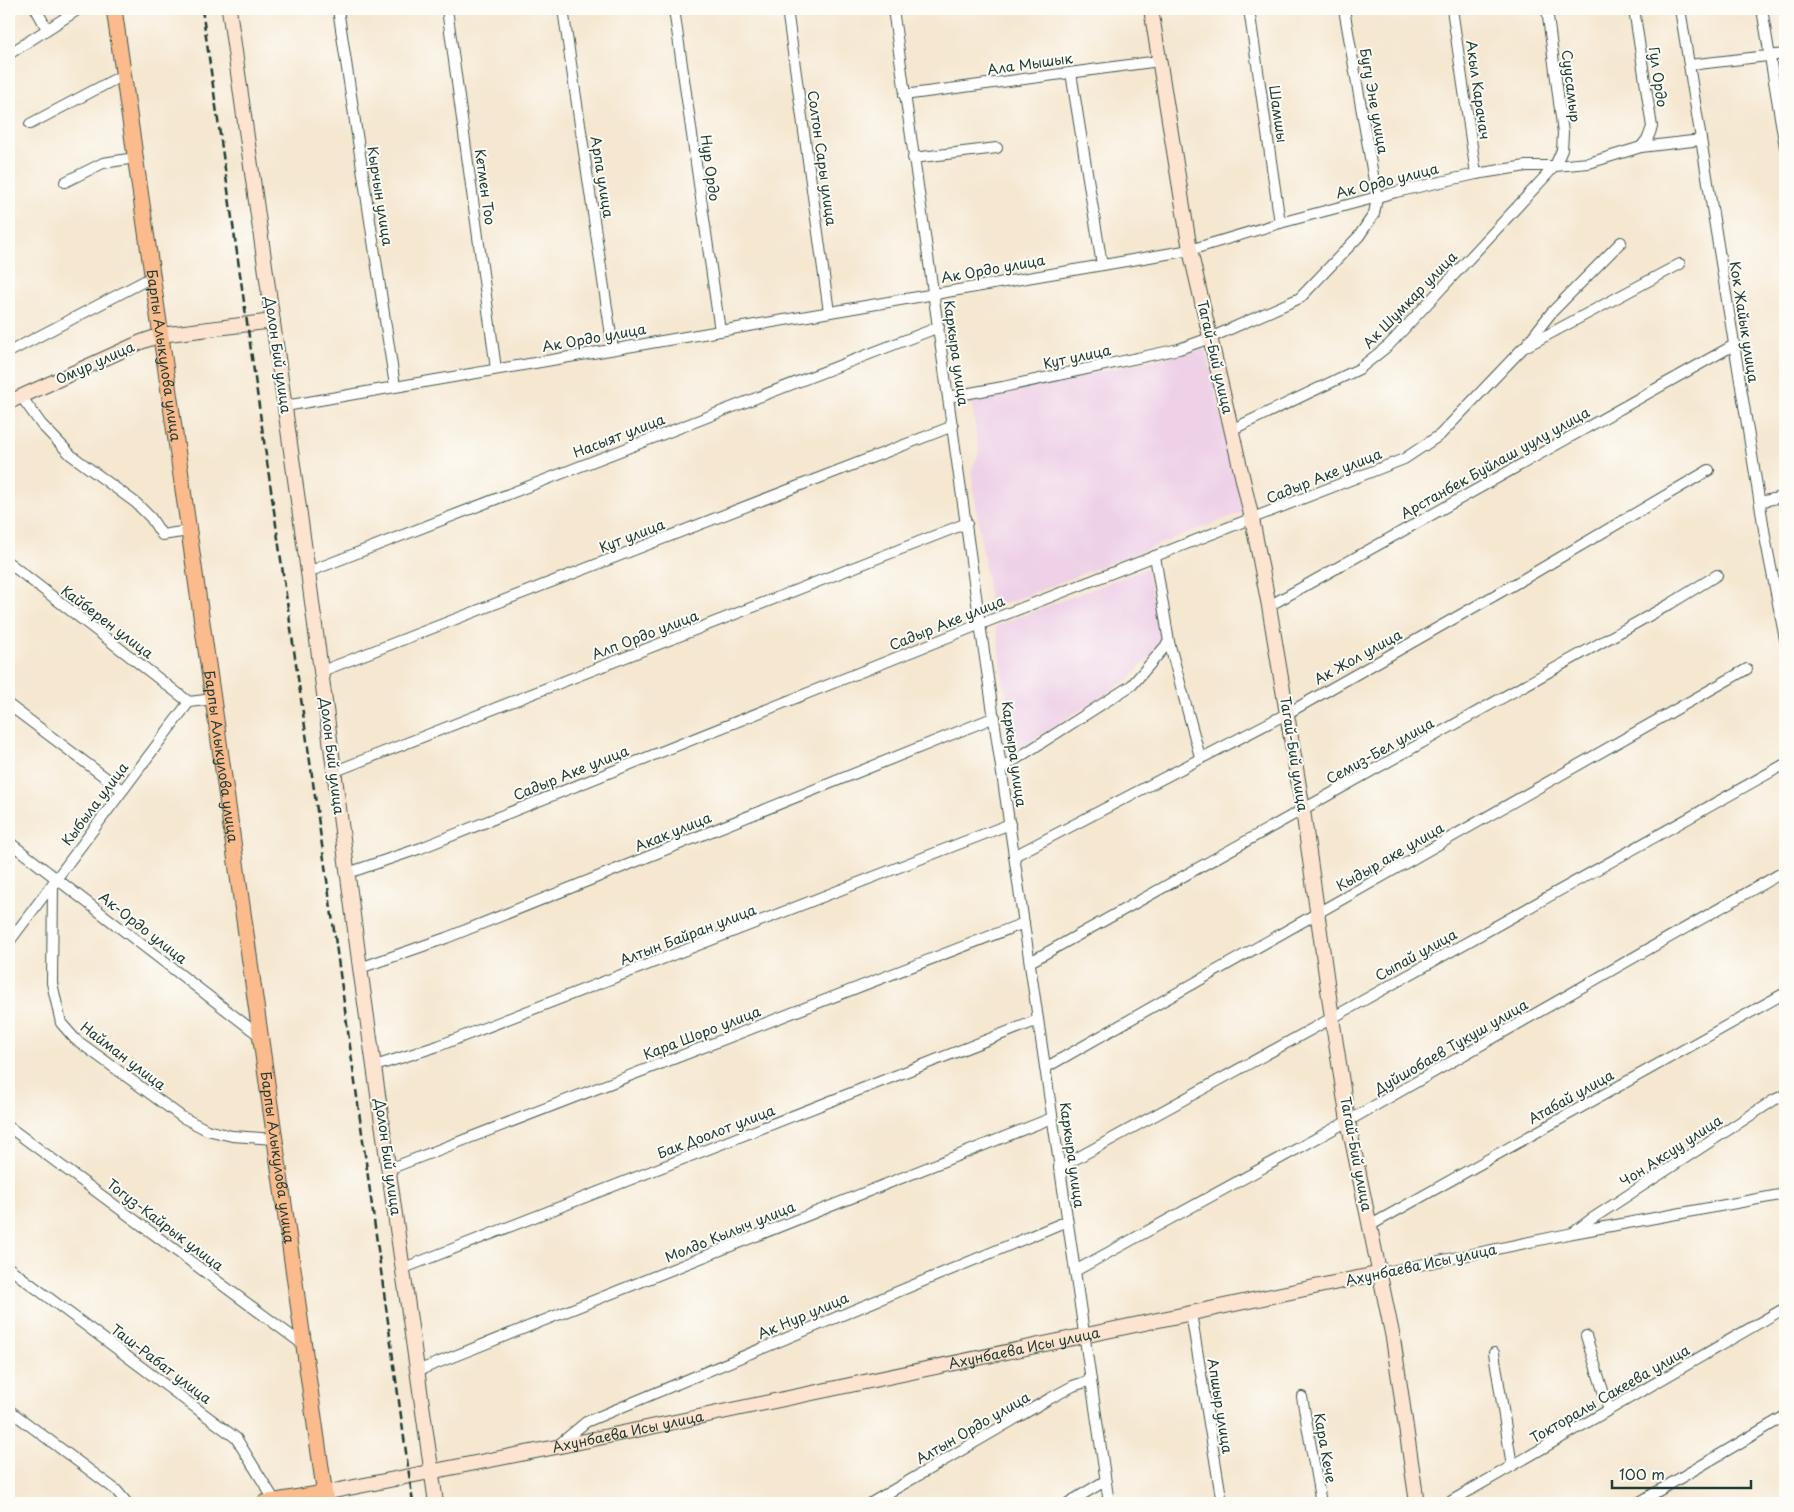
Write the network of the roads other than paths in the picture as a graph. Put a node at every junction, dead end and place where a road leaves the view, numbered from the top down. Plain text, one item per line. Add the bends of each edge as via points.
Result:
1 (36, 9) edge
2 (79, 9) edge
3 (114, 9) edge
4 (229, 9) edge
5 (338, 9) edge
6 (447, 9) edge
7 (562, 9) edge
8 (674, 9) edge
9 (787, 9) edge
10 (893, 9) edge
11 (1151, 9) edge
12 (1249, 9) edge
13 (1344, 9) edge
14 (1452, 9) edge
15 (1546, 9) edge
16 (1634, 9) edge
17 (1680, 9) edge
18 (1762, 9) edge
19 (47, 29) junction
20 (9, 54) edge
21 (1785, 54) edge
22 (1770, 56) junction
23 (1159, 61) junction
24 (1689, 65) junction
25 (1071, 72) junction
26 (123, 75) junction
27 (904, 95) junction
28 (30, 124) dead end
29 (1701, 140) junction
30 (1641, 147) junction
31 (1785, 147) edge
32 (997, 148) dead end
33 (135, 158) junction
34 (913, 158) junction
35 (1554, 166) junction
36 (1476, 174) junction
37 (65, 182) dead end
38 (1377, 198) junction
39 (1280, 223) junction
40 (1621, 242) dead end
41 (1190, 250) junction
42 (1680, 264) dead end
43 (1102, 265) junction
44 (152, 277) junction
45 (934, 294) junction
46 (829, 312) junction
47 (273, 321) junction
48 (939, 327) junction
49 (720, 331) junction
50 (161, 334) junction
51 (1210, 338) junction
52 (1734, 345) junction
53 (1523, 348) junction
54 (613, 349) junction
55 (9, 352) edge
56 (496, 369) junction
57 (395, 386) junction
58 (948, 397) junction
59 (15, 399) edge
60 (285, 406) junction
61 (953, 426) junction
62 (1231, 430) junction
63 (1709, 470) dead end
64 (1785, 496) edge
65 (1760, 502) junction
66 (1252, 519) junction
67 (966, 523) junction
68 (188, 531) junction
69 (1155, 556) junction
70 (9, 563) edge
71 (308, 572) junction
72 (1716, 575) dead end
73 (1269, 606) junction
74 (980, 624) junction
75 (1785, 639) edge
76 (1169, 642) junction
77 (1747, 669) dead end
78 (322, 671) junction
79 (213, 699) junction
80 (190, 702) junction
81 (9, 705) edge
82 (1288, 713) junction
83 (994, 717) junction
84 (1200, 757) junction
85 (1785, 764) edge
86 (1002, 768) junction
87 (333, 772) junction
88 (122, 790) junction
89 (1303, 810) junction
90 (1010, 824) junction
91 (9, 842) edge
92 (1014, 856) junction
93 (1785, 871) edge
94 (348, 873) junction
95 (55, 880) junction
96 (1318, 914) junction
97 (1024, 923) junction
98 (9, 942) edge
99 (1030, 962) junction
100 (360, 968) junction
101 (1785, 993) edge
102 (1332, 1018) junction
103 (1038, 1020) junction
104 (260, 1036) junction
105 (375, 1066) junction
106 (1045, 1068) junction
107 (1785, 1095) edge
108 (1052, 1118) junction
109 (1348, 1121) junction
110 (9, 1126) edge
111 (274, 1139) junction
112 (1059, 1168) junction
113 (389, 1169) junction
114 (1785, 1194) edge
115 (1067, 1221) junction
116 (1371, 1225) junction
117 (1573, 1233) junction
118 (9, 1268) edge
119 (404, 1268) junction
120 (1075, 1271) junction
121 (1380, 1273) junction
122 (1785, 1308) edge
123 (1191, 1313) junction
124 (1084, 1335) junction
125 (1586, 1336) dead end
126 (304, 1346) junction
127 (1494, 1353) dead end
128 (417, 1371) junction
129 (1091, 1380) junction
130 (1302, 1397) dead end
131 (9, 1410) edge
132 (1609, 1410) junction
133 (1785, 1416) edge
134 (556, 1447) junction
135 (1512, 1466) junction
136 (431, 1472) junction
137 (1106, 1482) junction
138 (325, 1498) edge
139 (270, 1502) edge
140 (127, 1503) edge
141 (436, 1503) edge
142 (871, 1503) edge
143 (1068, 1503) edge
144 (1109, 1503) edge
145 (1222, 1503) edge
146 (1321, 1503) edge
147 (1417, 1503) edge
148 (1448, 1503) edge
149 (1638, 1503) edge

1 - 19 street
2 - 19 street
3 - 26 main road, Барпы Алыкулова улица
4 - 47 street, Долон Бий улица
5 - 57 street, Кырчын улица
6 - 56 street, Кетмен Тоо
7 - 54 street, Арпа улица
8 - 49 street, Нур Ордо
9 - 46 street, Солтон Сары улица
10 - 27 street, Каркыра улица
11 - 23 street, Тагай-Бий улица
12 - 39 street, Шамшы
13 - 38 street, Бугу Эне улица
14 - 36 street, Акыл Карачач
15 - 35 street, Суусамыр via 1563,133 1562,150
16 - 30 street, Гул Ордо via 1652,127
17 - 24 street, Кок Жайык улица
18 - 22 street
19 - 20 street
21 - 22 street
22 - 24 street
22 - 31 street
23 - 25 street, Ала Мышык
23 - 41 street, Тагай-Бий улица
24 - 29 street, Кок Жайык улица
25 - 27 street, Ала Мышык
25 - 43 street
26 - 28 street
26 - 33 main road, Барпы Алыкулова улица
27 - 34 street, Каркыра улица
29 - 30 street, Ак Ордо улица
29 - 52 street, Кок Жайык улица
30 - 35 street, Ак Ордо улица via 1589,162
32 - 34 street
33 - 37 street via 103,163
33 - 44 main road, Барпы Алыкулова улица
34 - 45 street, Каркыра улица
35 - 36 street, Ак Ордо улица via 1526,166
35 - 62 street, Ак Шумкар улица via 1389,345 1359,369
36 - 38 street, Ак Ордо улица
38 - 39 street, Ак Ордо улица
38 - 51 street, Кут улица via 1374,214 1359,236 1300,298
39 - 41 street, Ак Ордо улица
40 - 53 street, Садыр Аке улица
41 - 43 street, Ак Ордо улица
41 - 51 street, Тагай-Бий улица
42 - 53 street, Садыр Аке улица
43 - 45 street, Ак Ордо улица
44 - 50 main road, Барпы Алыкулова улица
44 - 55 street
45 - 46 street, Ак Ордо улица
45 - 48 street, Каркыра улица
46 - 49 street, Ак Ордо улица
47 - 50 street, Омур улица
47 - 60 street, Долон Бий улица
48 - 58 street, Каркыра улица
48 - 71 street, Насыят улица
49 - 54 street, Ак Ордо улица
50 - 59 street, Омур улица
50 - 68 main road, Барпы Алыкулова улица
51 - 58 street, Кут улица via 1179,349
51 - 62 street, Тагай-Бий улица
52 - 65 street, Кок Жайык улица
52 - 73 street, Арстанбек Буйлаш уулу улица
53 - 66 street, Садыр Аке улица via 1440,435 1404,459
54 - 56 street, Ак Ордо улица
56 - 57 street, Ак Ордо улица
57 - 60 street, Ак Ордо улица
58 - 61 street, Каркыра улица
59 - 68 street via 71,455 136,503 162,535
60 - 71 street, Долон Бий улица
61 - 67 street, Каркыра улица
61 - 78 street, Кут улица
62 - 66 street, Тагай-Бий улица
63 - 82 street, Ак Жол улица
64 - 65 street
65 - 75 street, Кок Жайык улица
66 - 69 street, Садыр Аке улица
66 - 73 street, Тагай-Бий улица
67 - 74 street, Каркыра улица
67 - 87 street, Алп Ордо улица
68 - 79 main road, Барпы Алыкулова улица
69 - 74 street, Садыр Аке улица
69 - 76 street
70 - 80 street, Кайберен улица
71 - 78 street, Долон Бий улица
72 - 89 street, Семиз-Бел улица
73 - 82 street, Тагай-Бий улица
74 - 83 street, Каркыра улица
74 - 94 street, Садыр Аке улица via 430,844
76 - 84 street
76 - 86 street via 1132,684
77 - 96 street, Кыдыр аке улица
78 - 87 street, Долон Бий улица
79 - 80 street
79 - 104 main road, Барпы Алыкулова улица
80 - 88 street, Кыбыла улица
81 - 88 street
82 - 84 street, Ак Жол улица
82 - 89 street, Тагай-Бий улица
83 - 86 street, Каркыра улица
83 - 100 street, Акак улица via 446,938
84 - 92 street, Ак Жол улица
85 - 102 street, Сыпай улица
86 - 90 street, Каркыра улица
87 - 94 street, Долон Бий улица
88 - 95 street, Кыбыла улица
89 - 96 street, Тагай-Бий улица
89 - 99 street, Семиз-Бел улица
90 - 92 street, Каркыра улица
90 - 105 street, Алтын Байран улица via 438,1046
91 - 95 street, Ак-Ордо улица
92 - 97 street, Каркыра улица
93 - 109 street, Дуйшобаев Тукуш улица
94 - 100 street, Долон Бий улица
95 - 98 street, Кыбыла улица
95 - 104 street, Ак-Ордо улица
95 - 111 street, Найман улица via 52,983 61,1023 75,1039 182,1117 207,1130 232,1136
96 - 102 street, Тагай-Бий улица
96 - 106 street, Кыдыр аке улица
97 - 99 street, Каркыра улица
97 - 113 street, Кара Шоро улица
99 - 103 street, Каркыра улица
100 - 105 street, Долон Бий улица
101 - 116 street, Атабай улица
102 - 109 street, Тагай-Бий улица
102 - 112 street, Сыпай улица
103 - 106 street, Каркыра улица
103 - 119 street, Бак Доолот улица
104 - 111 main road, Барпы Алыкулова улица
105 - 113 street, Долон Бий улица
106 - 108 street, Каркыра улица
107 - 117 street, Чон Аксуу улица
108 - 112 street, Каркыра улица
108 - 128 street, Молдо Кылыч улица
109 - 116 street, Тагай-Бий улица
109 - 120 street, Дуйшобаев Тукуш улица
110 - 126 street, Тогуз-Кайрык улица
111 - 126 main road, Барпы Алыкулова улица
112 - 115 street, Каркыра улица
113 - 119 street, Долон Бий улица
114 - 117 street, Ахунбаева Исы улица
115 - 120 street, Каркыра улица
115 - 134 street, Ак Нур улица via 586,1422
116 - 121 street, Тагай-Бий улица
117 - 121 street, Ахунбаева Исы улица
118 - 139 street, Таш-Рабат улица via 236,1438
119 - 128 street, Долон Бий улица
120 - 124 street, Каркыра улица
121 - 123 street, Ахунбаева Исы улица
121 - 147 street, Тагай-Бий улица via 1393,1338
122 - 132 street, Токторалы Сакеева улица
123 - 124 street, Ахунбаева Исы улица
123 - 145 street, Апшыр улица
124 - 129 street, Каркыра улица
124 - 134 street, Ахунбаева Исы улица
125 - 132 street
126 - 138 main road, Барпы Алыкулова улица
127 - 135 street
128 - 136 street, Долон Бий улица
129 - 137 street, Каркыра улица
129 - 142 street, Алтын Ордо улица via 1049,1398
130 - 146 street, Кара Кече
131 - 140 street via 116,1490
132 - 135 street, Токторалы Сакеева улица
133 - 149 street
134 - 136 street, Ахунбаева Исы улица
135 - 148 street, Токторалы Сакеева улица
136 - 138 street, Ахунбаева Исы улица
136 - 141 street, Долон Бий улица
137 - 143 street
137 - 144 street, Каркыра улица
138 - 139 main road, Ахунбаева Исы улица

